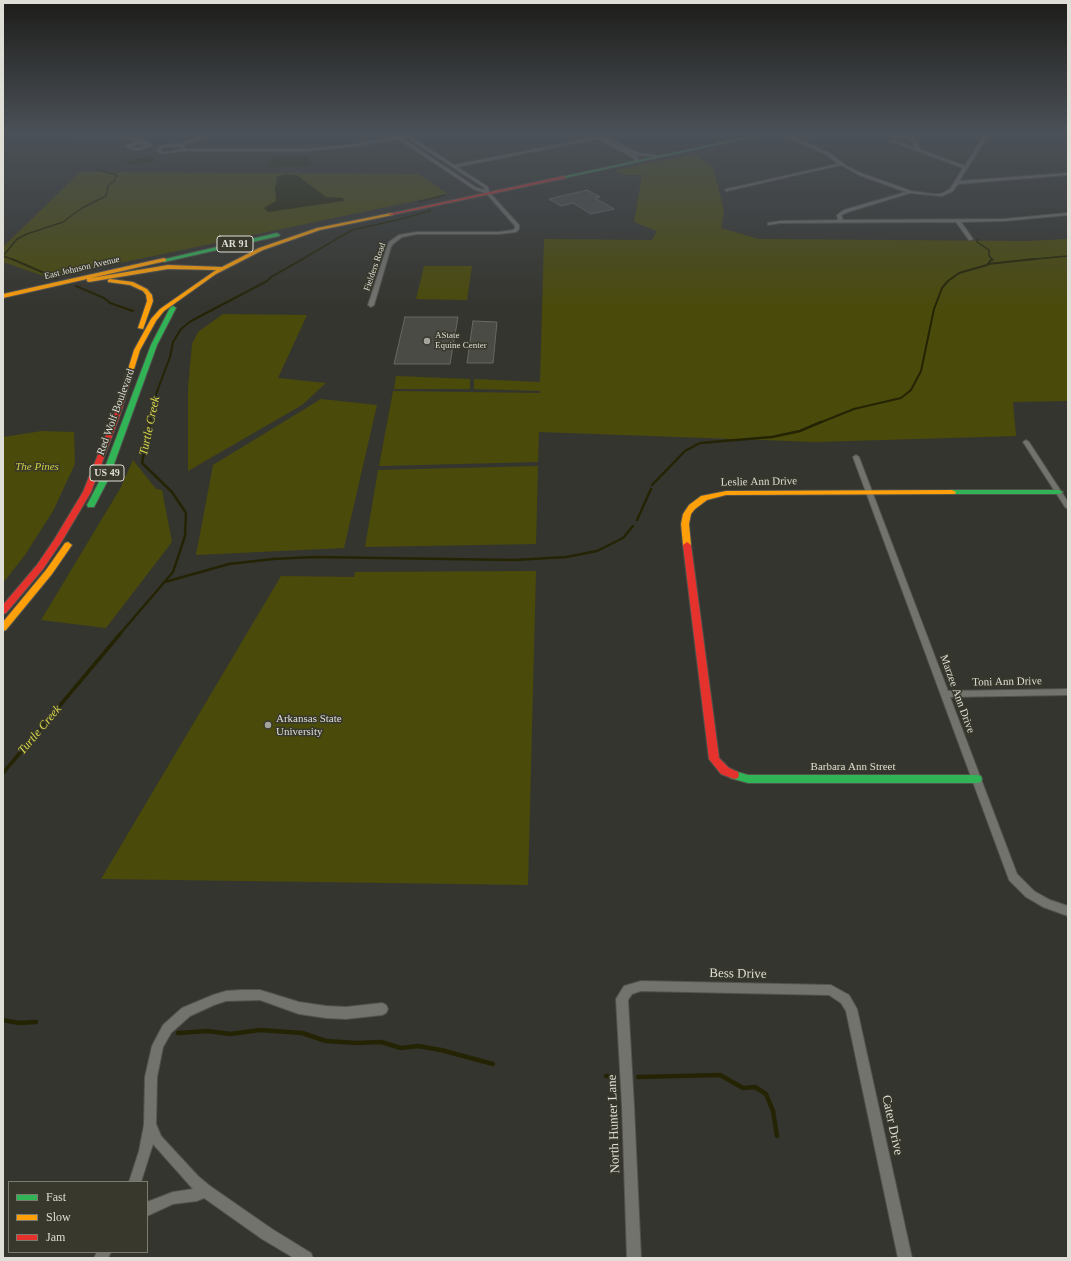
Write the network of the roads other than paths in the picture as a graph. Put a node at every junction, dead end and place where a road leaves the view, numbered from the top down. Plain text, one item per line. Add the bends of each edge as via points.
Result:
1 (483, 193) edge
2 (488, 193) edge
3 (907, 193) edge
4 (915, 193) edge
5 (949, 193) edge
6 (1068, 214) edge
7 (958, 221) junction
8 (841, 222) junction
9 (770, 224) dead end
10 (306, 232) junction
11 (971, 239) dead end
12 (164, 260) junction
13 (221, 268) junction
14 (89, 280) junction
15 (4, 296) edge
16 (177, 299) junction
17 (371, 305) dead end
18 (137, 350) junction
19 (1026, 442) dead end
20 (856, 457) dead end
21 (869, 492) junction
22 (1059, 492) junction
23 (1068, 507) edge
24 (89, 510) dead end
25 (72, 538) dead end
26 (3, 611) edge
27 (3, 628) edge
28 (1068, 692) edge
29 (945, 694) junction
30 (729, 773) joint
31 (977, 779) junction
32 (1068, 911) edge
33 (628, 990) joint
34 (845, 999) joint
35 (382, 1009) dead end
36 (150, 1125) junction
37 (135, 1181) edge
38 (204, 1191) junction
39 (148, 1210) edge
40 (306, 1258) edge
41 (634, 1258) edge
42 (905, 1258) edge

1 - 10 main road, Red Wolf Boulevard / US 49
2 - 17 street, Fielders Road via 517,229 499,233 417,233 401,236 391,242
3 - 8 street via 846,211 839,216
4 - 5 street via 939,195
6 - 7 street
7 - 8 street
7 - 11 street
8 - 9 street
10 - 12 main road, AR 91 via 271,236
10 - 13 main road, Red Wolf Boulevard / US 49
12 - 13 main road via 200,256 213,261
12 - 15 main road, East Johnson Avenue / AR 91
13 - 14 main road, AR 91 via 168,267
13 - 16 main road, Red Wolf Boulevard / US 49
14 - 15 main road, East Johnson Avenue / AR 91
14 - 18 main road via 131,284 145,290 149,295 149,306 136,340
16 - 18 main road, Red Wolf Boulevard / US 49 via 153,320
16 - 24 main road, Red Wolf Boulevard / US 49 via 154,345 105,478
18 - 26 main road, Red Wolf Boulevard / US 49 via 117,415 87,492 40,567
19 - 22 street
20 - 21 street, Marzee Ann Drive
21 - 22 main road, Leslie Ann Drive
21 - 29 street, Marzee Ann Drive
21 - 30 main road, Leslie Ann Drive via 726,493 704,498 687,514 687,543 714,759
22 - 23 street
25 - 27 main road via 49,572
28 - 29 street, Toni Ann Drive
29 - 31 street, Marzee Ann Drive
30 - 31 main road, Barbara Ann Street via 748,779
31 - 32 street, Marzee Ann Drive via 1013,877 1030,894 1047,904
33 - 34 street, Bess Drive via 641,986 831,990
33 - 41 street, North Hunter Lane via 622,999
34 - 42 street, Cater Drive via 851,1009
35 - 36 street via 346,1013 326,1012 241,994 213,1000 186,1012 167,1029 158,1046 150,1077
36 - 37 street
36 - 38 street via 156,1140
38 - 39 street via 173,1198
38 - 40 street

